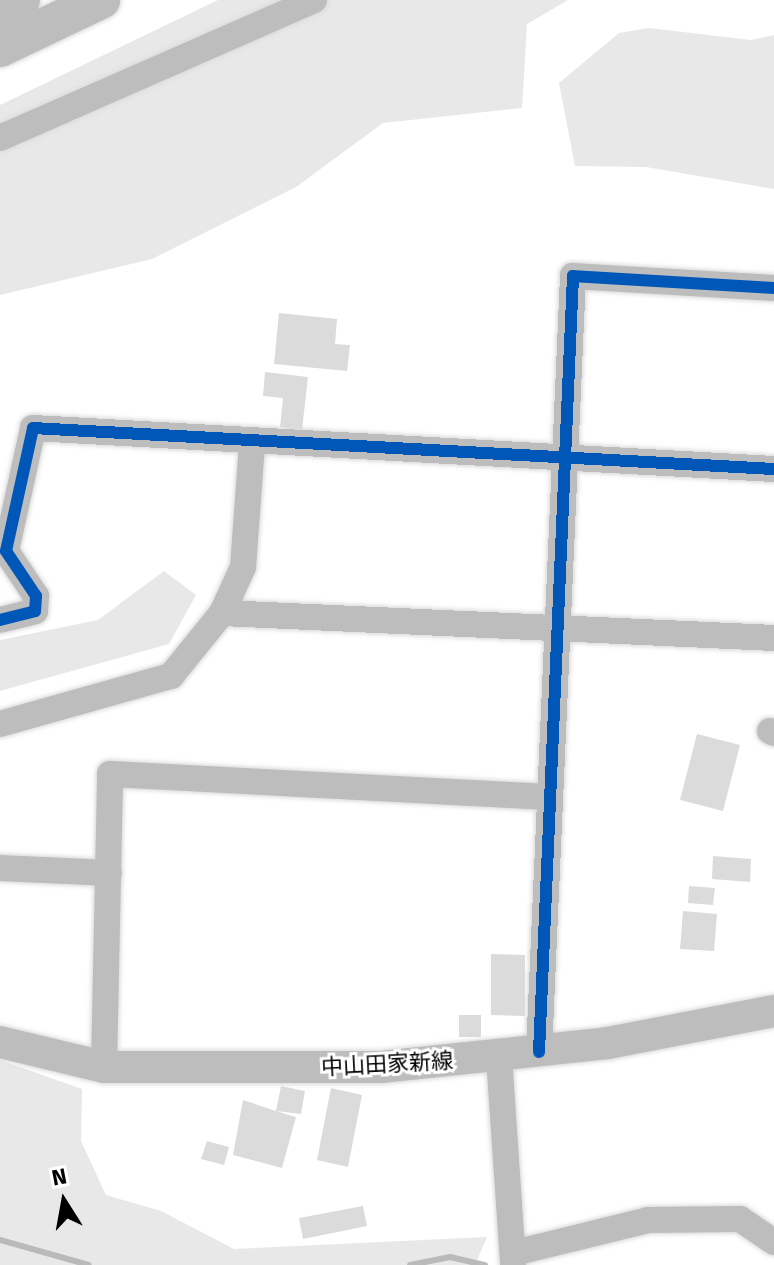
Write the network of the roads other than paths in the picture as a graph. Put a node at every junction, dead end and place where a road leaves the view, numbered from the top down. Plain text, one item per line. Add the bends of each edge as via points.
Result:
1 (21, 0) edge
2 (101, 0) edge
3 (314, 0) edge
4 (0, 10) edge
5 (0, 48) edge
6 (0, 138) edge
7 (774, 288) edge
8 (252, 445) junction
9 (566, 460) junction
10 (774, 469) edge
11 (222, 613) junction
12 (0, 620) edge
13 (557, 627) junction
14 (774, 638) edge
15 (0, 724) edge
16 (549, 797) junction
17 (0, 868) edge
18 (109, 873) junction
19 (774, 1011) edge
20 (0, 1042) edge
21 (539, 1052) junction
22 (499, 1057) junction
23 (104, 1067) junction
24 (774, 1242) edge
25 (514, 1259) edge

1 - 4 highway
2 - 5 highway
3 - 6 street
7 - 9 street via 573,276
8 - 9 street
8 - 11 street via 243,567
8 - 12 street via 33,428 6,551 36,596 35,611
9 - 10 street
9 - 13 street
11 - 13 street
11 - 15 street via 171,676 148,688
13 - 14 street
13 - 16 street
16 - 18 street via 110,774
16 - 21 street
17 - 18 street
18 - 23 street
19 - 21 main road, 中山田家新線
20 - 23 main road, 中山田家新線
21 - 22 main road, 中山田家新線
22 - 23 main road, 中山田家新線 via 381,1067
22 - 25 street
24 - 25 street via 740,1219 648,1220

